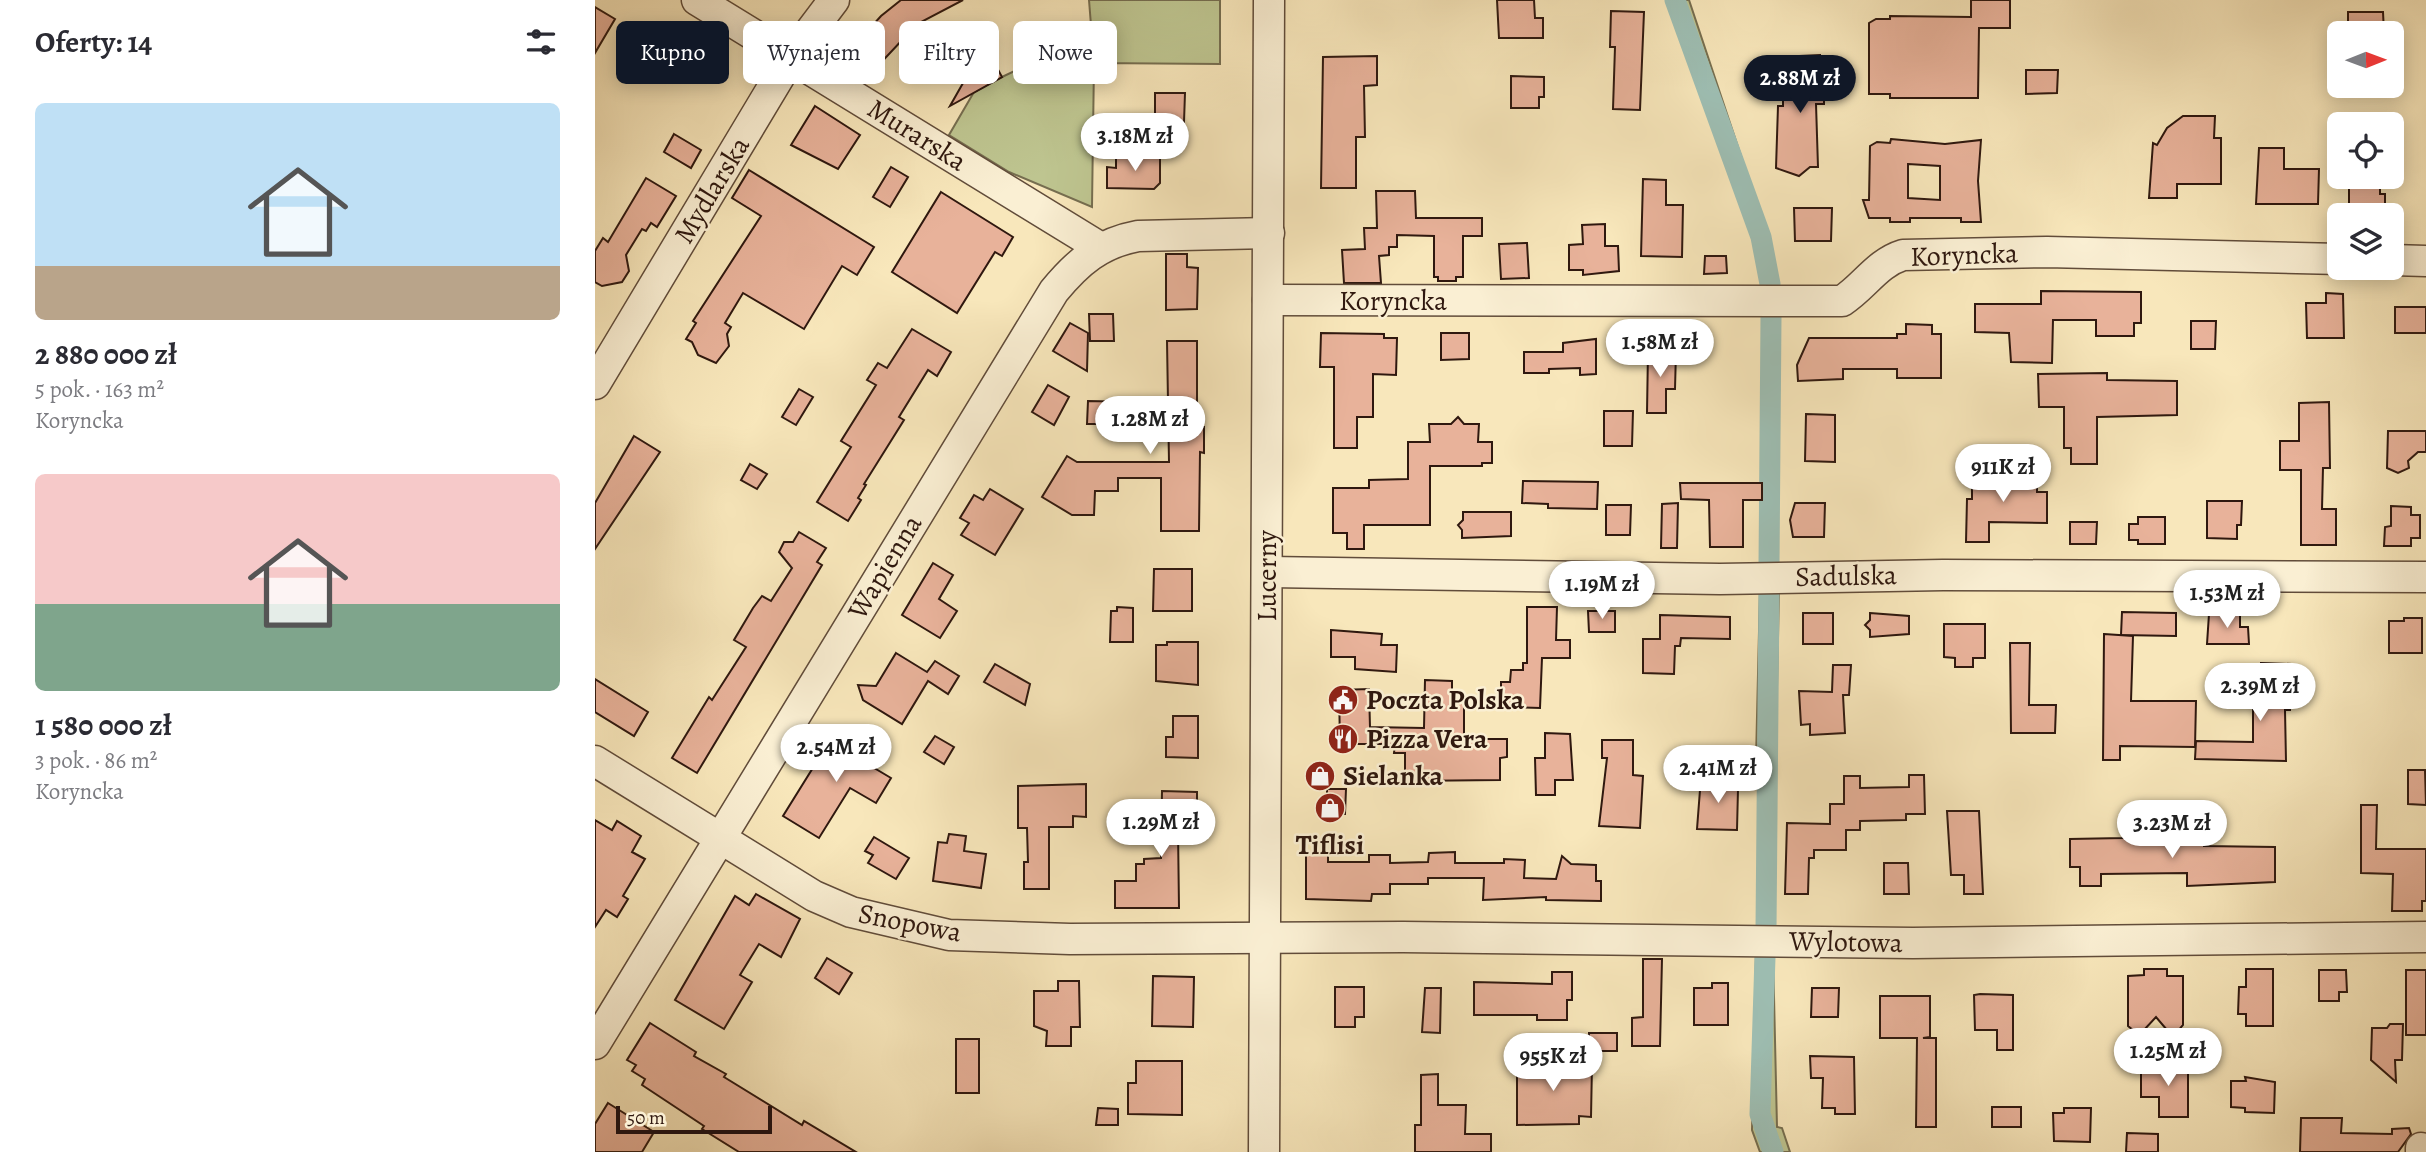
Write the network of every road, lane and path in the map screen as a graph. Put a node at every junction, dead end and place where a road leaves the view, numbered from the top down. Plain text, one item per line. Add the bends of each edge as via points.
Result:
1 (697, 0) edge
2 (834, 0) edge
3 (1269, 0) edge
4 (818, 21) edge
5 (743, 28) edge
6 (775, 84) edge
7 (835, 84) edge
8 (1269, 233) junction
9 (1101, 248) junction
10 (2327, 259) edge
11 (2404, 260) edge
12 (2426, 261) edge
13 (1268, 300) junction
14 (595, 384) edge
15 (1267, 572) junction
16 (2426, 577) edge
17 (595, 761) edge
18 (720, 838) junction
19 (1265, 937) junction
20 (2426, 937) edge
21 (595, 1044) edge
22 (1264, 1152) edge

1 - 5 street, Murarska
2 - 4 street, Mydlarska
3 - 8 street, Lucerny
6 - 14 street, Mydlarska
7 - 9 street, Murarska
8 - 9 street, Wapienna via 1138,236
8 - 13 street, Lucerny
9 - 18 street, Wapienna via 1079,262 1054,291
10 - 13 street, Koryncka via 2047,252 1903,255 1887,260 1842,301
11 - 12 street
13 - 15 street, Lucerny
15 - 16 street, Sadulska via 1720,579
15 - 19 street, Lucerny
17 - 18 street, Snopowa
18 - 19 street, Snopowa via 814,896 851,912 949,935
18 - 21 street, Wapienna
19 - 20 street, Wylotowa via 1913,943
19 - 22 street, Lucerny

